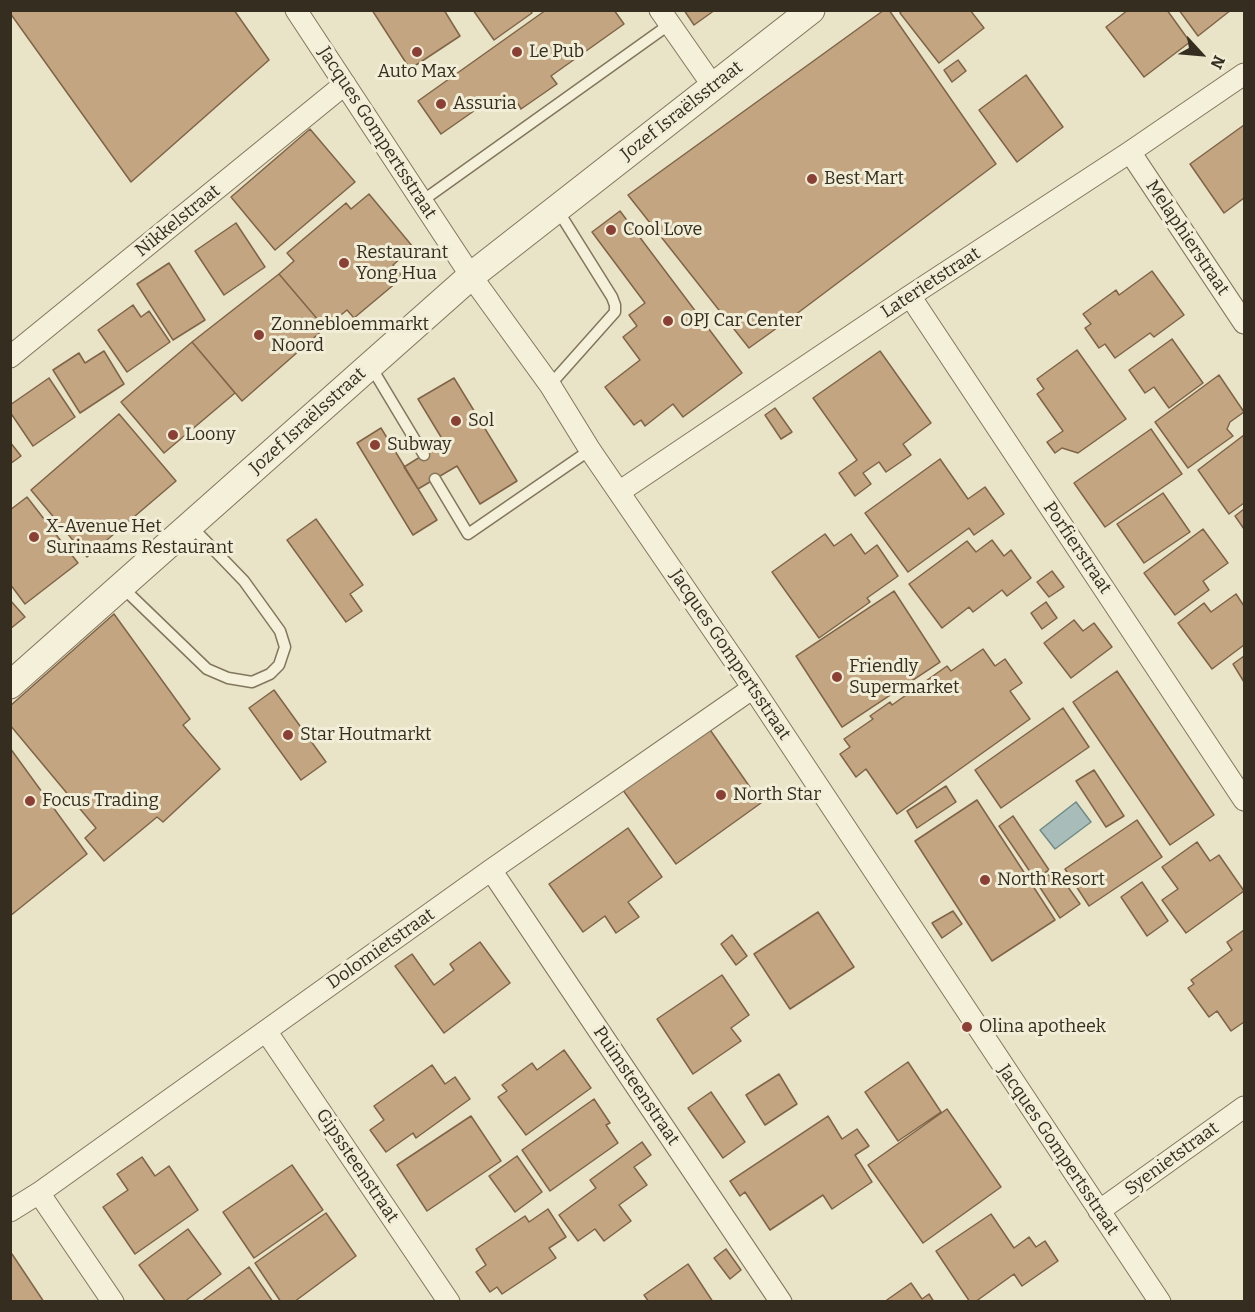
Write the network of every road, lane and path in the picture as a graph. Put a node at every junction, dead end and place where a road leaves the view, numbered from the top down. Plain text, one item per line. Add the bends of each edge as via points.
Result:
1 (296, 10) edge
2 (811, 10) edge
3 (665, 17) edge
4 (1245, 74) edge
5 (345, 84) junction
6 (713, 86) junction
7 (1130, 152) junction
8 (422, 201) junction
9 (557, 209) junction
10 (471, 276) junction
11 (910, 297) junction
12 (1245, 323) edge
13 (10, 357) edge
14 (370, 365) junction
15 (550, 385) junction
16 (590, 450) junction
17 (424, 455) dead end
18 (435, 479) dead end
19 (619, 492) junction
20 (190, 525) junction
21 (121, 586) junction
22 (10, 685) edge
23 (753, 688) junction
24 (1245, 800) edge
25 (491, 870) junction
26 (266, 1031) junction
27 (1245, 1107) edge
28 (39, 1192) junction
29 (10, 1211) edge
30 (1099, 1211) junction
31 (113, 1302) edge
32 (449, 1302) edge
33 (781, 1302) edge
34 (1160, 1302) edge

1 - 5 street, Jacques Gompertsstraat
2 - 6 street, Jozef Israëlsstraat
3 - 6 street
3 - 8 lane
4 - 7 street, Laterietstraat
5 - 8 street, Jacques Gompertsstraat
5 - 13 street, Nikkelstraat
6 - 9 street, Jozef Israëlsstraat
7 - 11 street, Laterietstraat
7 - 12 street, Melaphierstraat
8 - 10 street, Jacques Gompertsstraat
9 - 10 street, Jozef Israëlsstraat
9 - 15 lane via 612,297 615,312
10 - 14 street, Jozef Israëlsstraat
10 - 15 street, Jacques Gompertsstraat
11 - 19 street, Laterietstraat
11 - 24 street, Porfierstraat
14 - 17 lane
14 - 20 street, Jozef Israëlsstraat
15 - 16 street, Jacques Gompertsstraat
16 - 18 lane via 468,534
16 - 19 street, Jacques Gompertsstraat
19 - 23 street, Jacques Gompertsstraat
20 - 21 street, Jozef Israëlsstraat
20 - 21 lane via 244,581 280,631 285,647 279,665 270,674 252,682 207,669
21 - 22 street, Jozef Israëlsstraat
23 - 25 street, Dolomietstraat
23 - 30 street, Jacques Gompertsstraat
25 - 26 street, Dolomietstraat
25 - 33 street, Puimsteenstraat
26 - 28 street, Dolomietstraat
26 - 32 street, Gipssteenstraat
27 - 30 street, Syenietstraat
28 - 29 street, Dolomietstraat
28 - 31 street
30 - 34 street, Jacques Gompertsstraat

